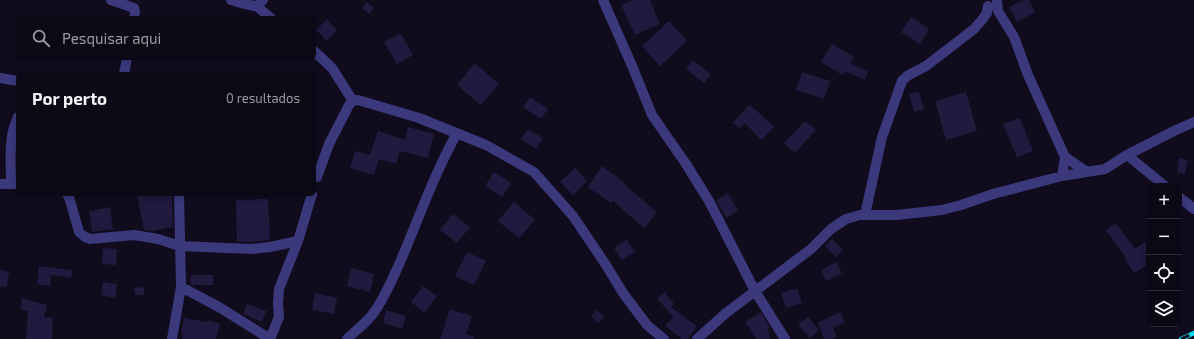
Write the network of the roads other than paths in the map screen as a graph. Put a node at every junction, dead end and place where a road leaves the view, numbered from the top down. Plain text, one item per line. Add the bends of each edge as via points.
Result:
1 (111, 0) edge
2 (231, 0) edge
3 (603, 0) edge
4 (992, 2) edge
5 (261, 3) edge
6 (134, 16) edge
7 (268, 16) edge
8 (316, 54) edge
9 (128, 60) edge
10 (124, 72) edge
11 (0, 78) edge
12 (16, 81) edge
13 (353, 101) junction
14 (16, 122) edge
15 (1194, 122) edge
16 (457, 133) junction
17 (1127, 155) junction
18 (1064, 158) junction
19 (1087, 172) junction
20 (1062, 176) junction
21 (316, 177) edge
22 (1161, 183) edge
23 (0, 184) edge
24 (15, 184) edge
25 (68, 196) edge
26 (179, 196) edge
27 (311, 196) edge
28 (1182, 199) edge
29 (1194, 209) edge
30 (865, 215) junction
31 (298, 241) junction
32 (180, 246) junction
33 (181, 287) junction
34 (756, 291) junction
35 (654, 335) edge
36 (172, 339) edge
37 (270, 339) edge
38 (347, 339) edge
39 (664, 339) edge
40 (697, 339) edge
41 (785, 339) edge

1 - 6 street via 134,8
2 - 5 street
3 - 34 street via 652,115 709,201
4 - 18 street via 1014,37
4 - 30 street via 974,29 943,54 902,81 882,137
5 - 7 street via 260,10
8 - 13 street via 332,68
9 - 10 street
11 - 12 street
13 - 16 street via 358,100 413,116
13 - 21 street via 329,144
14 - 24 street via 11,140
15 - 17 street
16 - 35 street via 486,145 526,167 540,178 573,216
16 - 38 street via 384,296 375,312
17 - 19 street via 1105,169
17 - 22 street
18 - 19 street
18 - 20 street
19 - 20 street
20 - 30 street via 942,210 896,215
23 - 24 street
25 - 32 street via 79,232 85,237 134,235
26 - 32 street
27 - 31 street
28 - 29 street
30 - 34 street via 846,219 831,229 811,249
31 - 32 street via 251,249
31 - 37 street via 279,289 279,317
32 - 33 street
33 - 36 street
33 - 37 street
34 - 40 street
34 - 41 street
35 - 39 street

